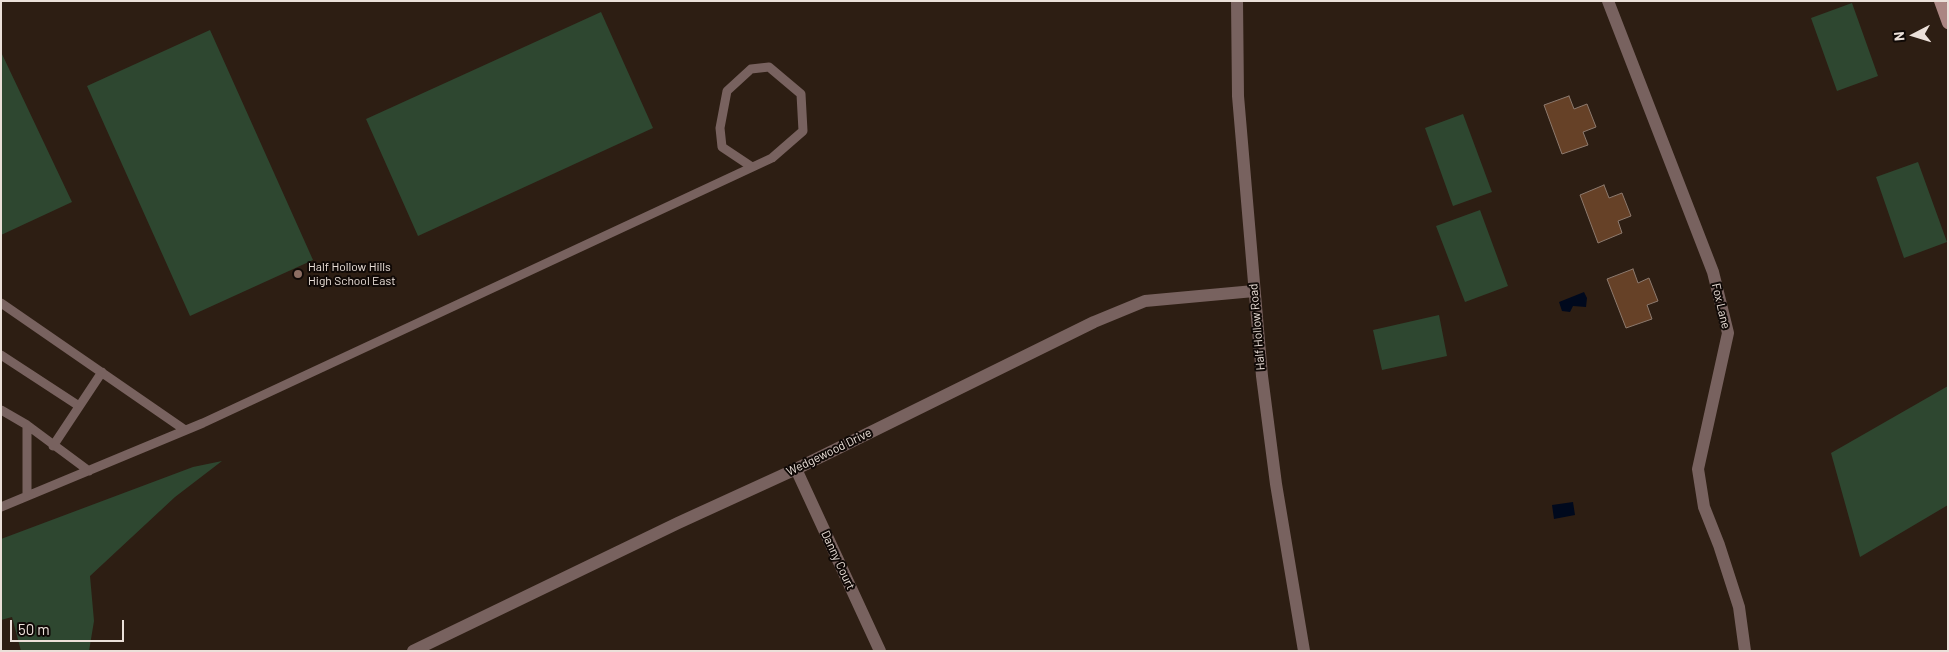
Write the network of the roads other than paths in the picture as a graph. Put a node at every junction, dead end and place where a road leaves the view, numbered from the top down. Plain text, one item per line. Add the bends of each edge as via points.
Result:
1 (1238, 1) edge
2 (1608, 1) edge
3 (1940, 1) edge
4 (1948, 23) edge
5 (752, 167) junction
6 (1254, 292) junction
7 (1, 303) edge
8 (1, 355) edge
9 (102, 372) junction
10 (79, 406) junction
11 (1, 410) edge
12 (27, 425) junction
13 (185, 430) junction
14 (53, 446) junction
15 (796, 469) junction
16 (89, 472) junction
17 (27, 496) junction
18 (1, 507) edge
19 (413, 651) edge
20 (880, 651) edge
21 (1304, 651) edge
22 (1745, 651) edge

1 - 6 street, Half Hollow Road via 1238,96
2 - 22 street, Fox Lane via 1713,272 1728,333 1698,469 1704,507 1738,607
3 - 4 main road
5 - 5 lane via 772,158 803,130 802,94 769,67 751,69 727,91 720,128 722,148
5 - 13 lane
6 - 15 street, Wedgewood Drive via 1145,301 1094,322
6 - 21 street, Half Hollow Road via 1275,474
7 - 9 lane
8 - 10 lane
9 - 10 lane
9 - 13 lane
10 - 14 lane
11 - 12 lane
12 - 14 lane
12 - 17 lane
13 - 16 lane
14 - 16 lane
15 - 19 street, Wedgewood Drive
15 - 20 street, Danny Court
16 - 17 lane
17 - 18 lane

